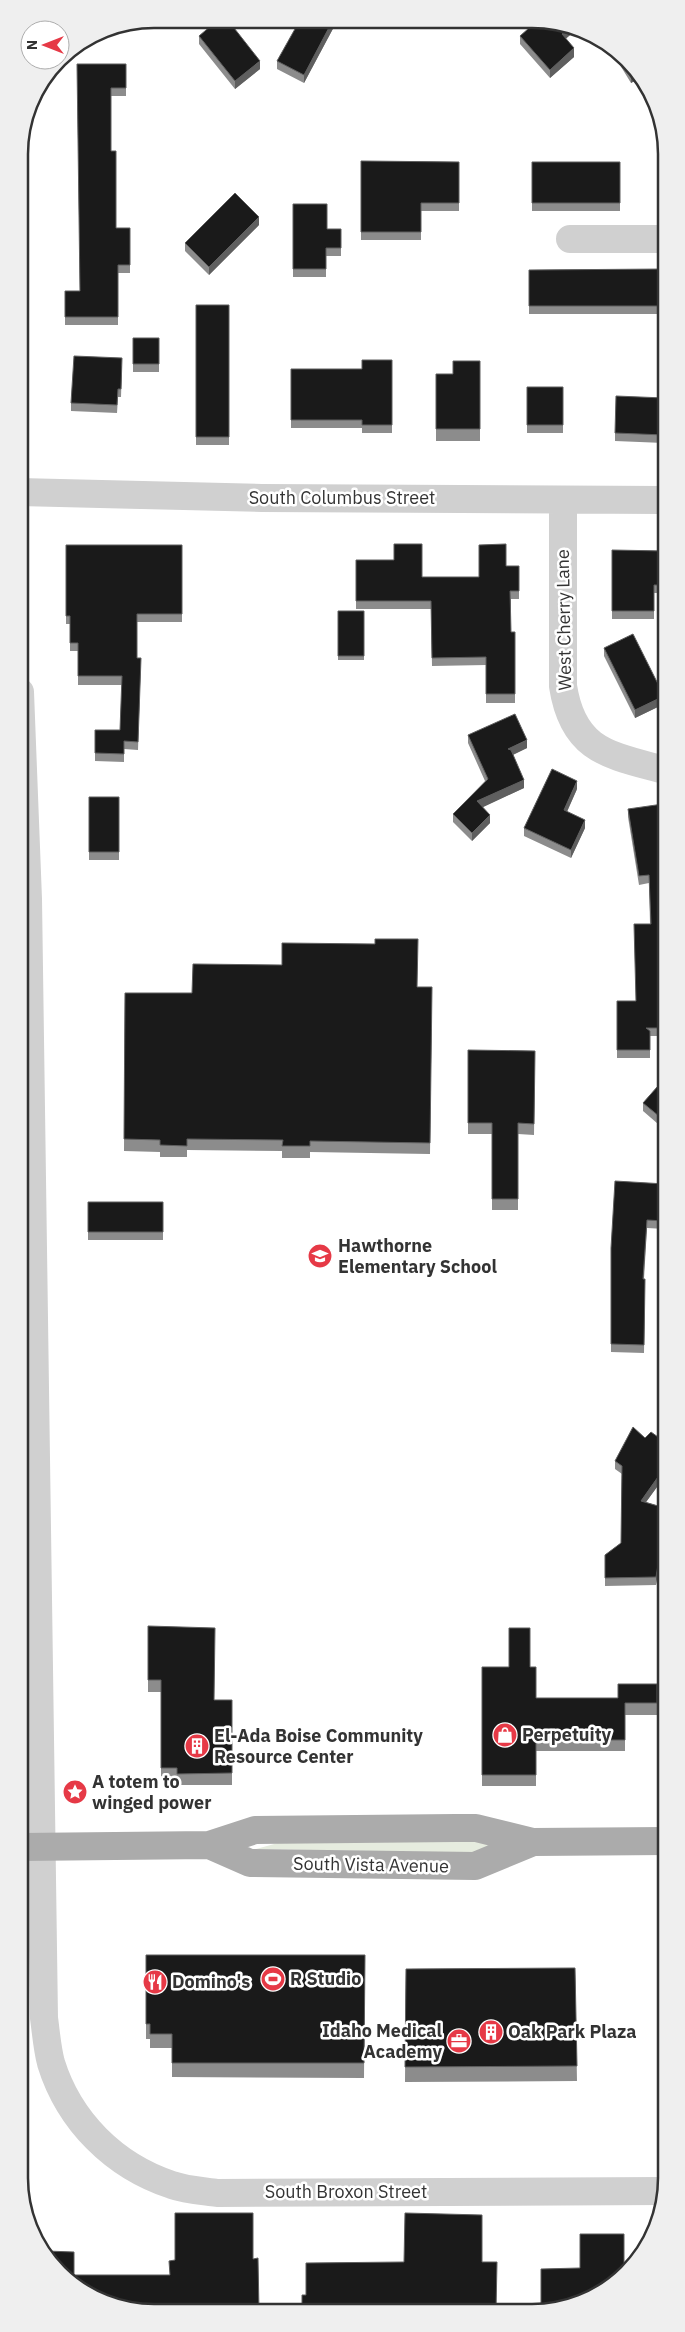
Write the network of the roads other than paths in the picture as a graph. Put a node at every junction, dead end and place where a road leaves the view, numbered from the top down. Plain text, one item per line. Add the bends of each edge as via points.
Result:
1 (570, 239) dead end
2 (658, 239) edge
3 (28, 492) edge
4 (563, 500) junction
5 (658, 500) edge
6 (658, 768) edge
7 (28, 1356) edge
8 (657, 1841) edge
9 (533, 1842) junction
10 (209, 1845) junction
11 (31, 1847) edge
12 (656, 2191) edge

1 - 2 street
3 - 4 street, South Columbus Street
4 - 5 street, South Columbus Street
4 - 6 street, West Cherry Lane via 563,686 566,707 592,745 611,755
7 - 11 street, South Broxon Street
8 - 9 main road, South Vista Avenue
9 - 10 main road, South Vista Avenue via 476,1828 456,1828 255,1830
9 - 10 main road, South Vista Avenue via 475,1866 250,1864
10 - 11 main road, South Vista Avenue
11 - 12 street, South Broxon Street via 44,2018 51,2062 64,2094 82,2124 102,2145 132,2168 173,2186 217,2193

